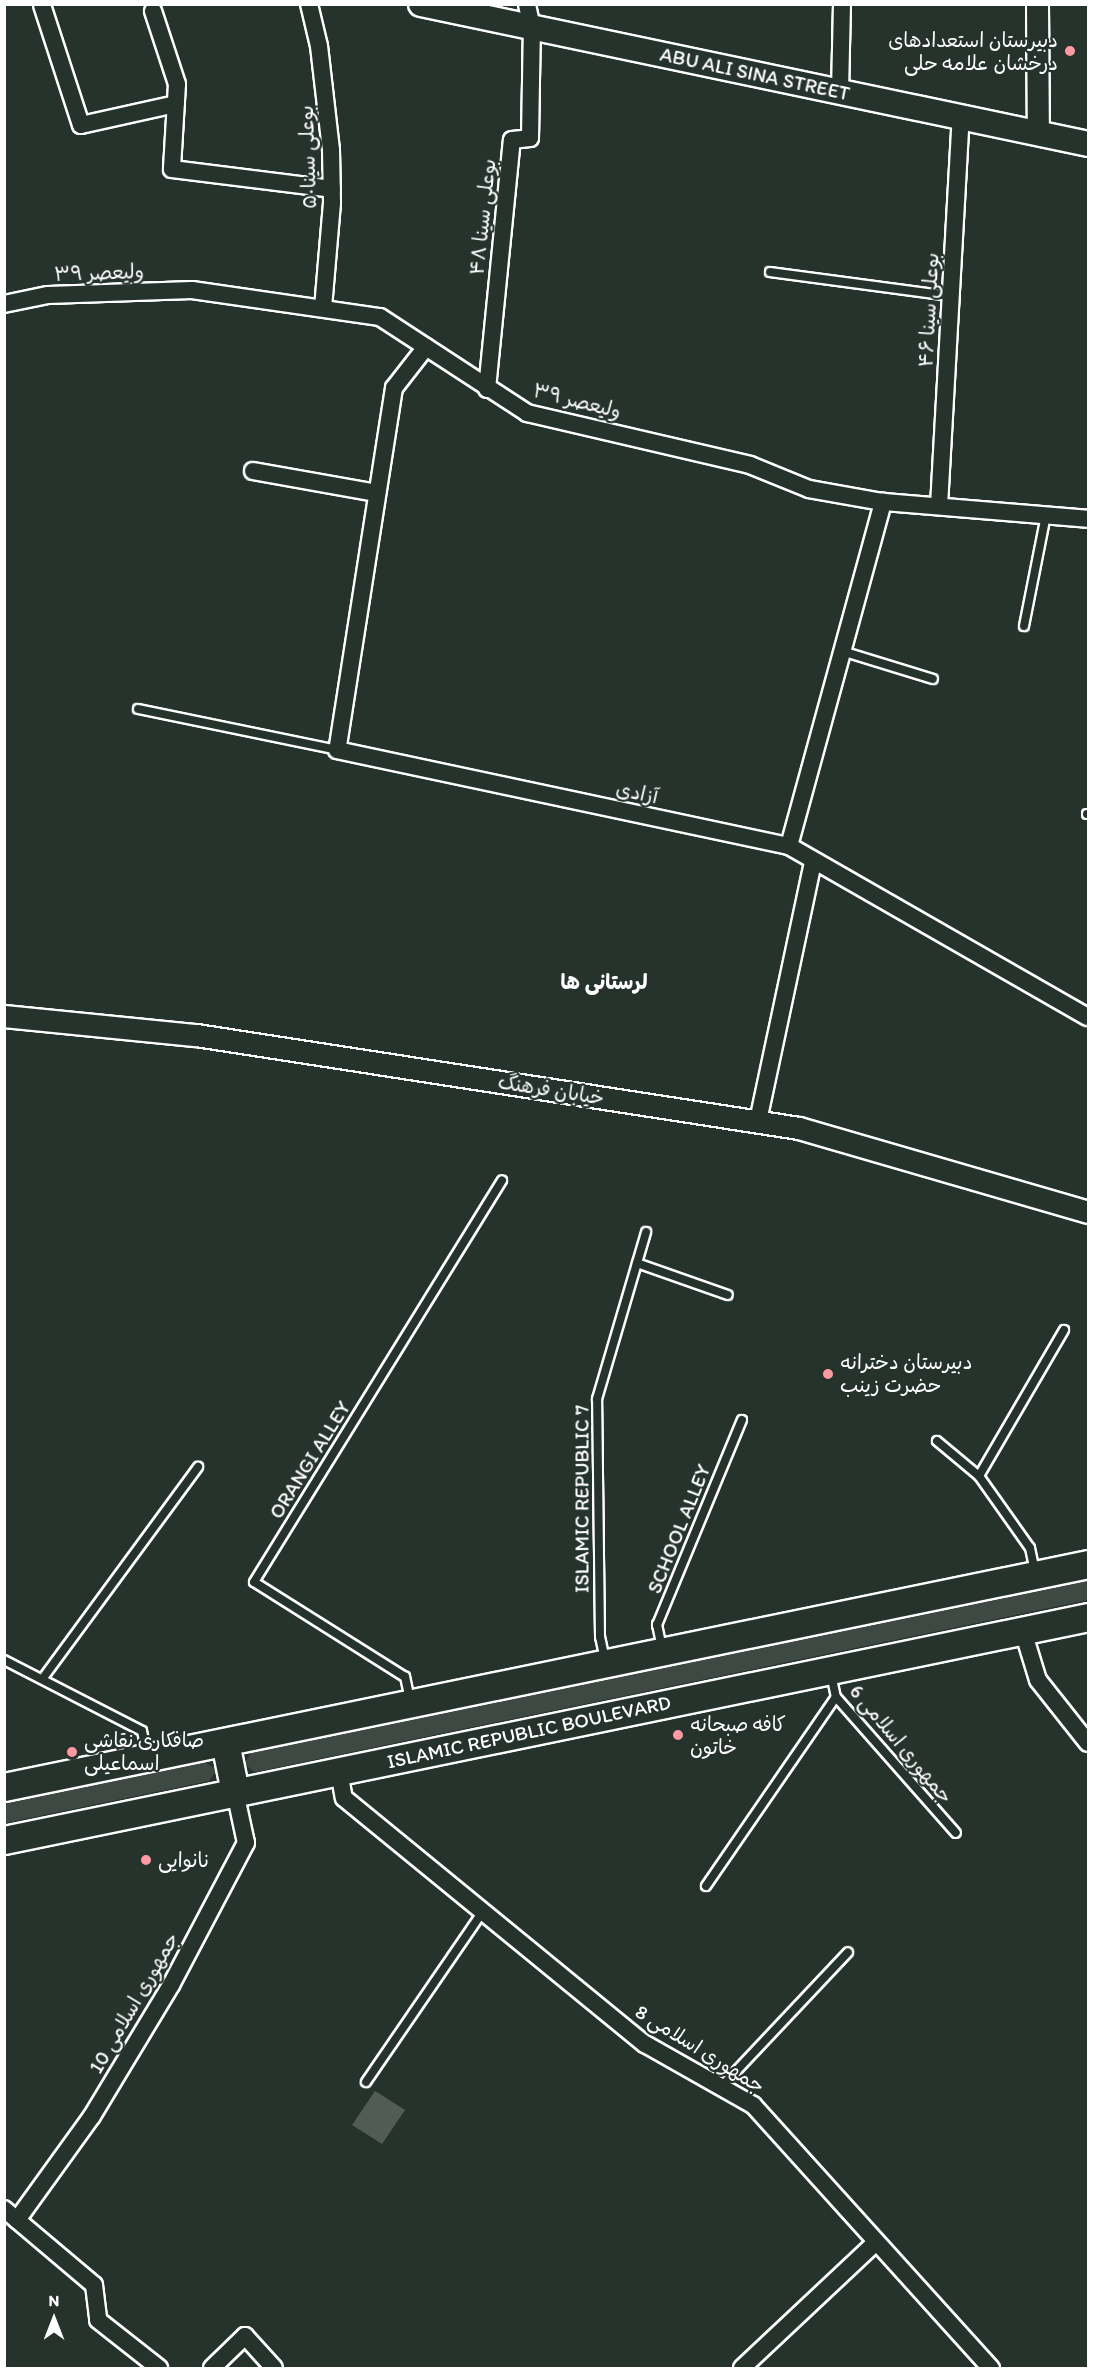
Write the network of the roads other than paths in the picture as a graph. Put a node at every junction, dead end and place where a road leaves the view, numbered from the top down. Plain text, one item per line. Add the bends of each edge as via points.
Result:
1 (42, 4) edge
2 (309, 4) edge
3 (421, 4) edge
4 (842, 4) edge
5 (1037, 4) edge
6 (153, 11) dead end
7 (530, 16) edge
8 (840, 92) junction
9 (176, 105) junction
10 (961, 117) junction
11 (1038, 133) junction
12 (1089, 144) edge
13 (332, 189) junction
14 (770, 272) dead end
15 (951, 296) junction
16 (6, 299) edge
17 (323, 308) junction
18 (426, 347) junction
19 (487, 389) junction
20 (253, 471) dead end
21 (377, 493) junction
22 (883, 502) junction
23 (939, 506) junction
24 (1046, 515) junction
25 (1089, 519) edge
26 (1024, 626) dead end
27 (842, 651) junction
28 (933, 679) dead end
29 (138, 709) dead end
30 (338, 750) junction
31 (789, 846) junction
32 (813, 863) junction
33 (4, 1016) edge
34 (1089, 1017) edge
35 (758, 1121) junction
36 (501, 1180) dead end
37 (1089, 1212) edge
38 (646, 1232) dead end
39 (637, 1263) junction
40 (728, 1295) dead end
41 (1064, 1330) dead end
42 (742, 1420) dead end
43 (938, 1442) dead end
44 (198, 1467) dead end
45 (979, 1476) junction
46 (1089, 1564) edge
47 (1035, 1575) junction
48 (1089, 1617) edge
49 (1023, 1631) junction
50 (663, 1652) junction
51 (4, 1660) edge
52 (606, 1664) junction
53 (830, 1670) junction
54 (43, 1678) junction
55 (836, 1697) junction
56 (411, 1703) junction
57 (225, 1742) junction
58 (1089, 1743) edge
59 (148, 1757) junction
60 (339, 1771) junction
61 (4, 1787) edge
62 (235, 1792) junction
63 (956, 1833) dead end
64 (4, 1840) edge
65 (706, 1886) dead end
66 (483, 1911) junction
67 (848, 1952) dead end
68 (366, 2082) dead end
69 (721, 2087) junction
70 (11, 2214) edge
71 (876, 2242) junction
72 (159, 2368) edge
73 (212, 2368) edge
74 (274, 2368) edge
75 (742, 2368) edge
76 (990, 2368) edge

1 - 9 street via 81,125
2 - 13 street, بوعلی سینا۵۰ via 327,98
3 - 7 main road, ABU ALI SINA STREET
4 - 8 street
5 - 11 street
6 - 9 street via 177,84
7 - 8 main road, ABU ALI SINA STREET
7 - 19 street, بوعلی سینا ۴۸ via 530,138 512,140
8 - 10 main road, ABU ALI SINA STREET
9 - 13 street via 172,169
10 - 11 main road, ABU ALI SINA STREET
10 - 15 street, بوعلی سینا ۴۶
11 - 12 main road, ABU ALI SINA STREET
13 - 17 street, بوعلی سینا۵۰
14 - 15 lane
15 - 23 street, بوعلی سینا ۴۶
16 - 17 street, ولیعصر ۳۹ via 192,290
17 - 18 street, ولیعصر ۳۹ via 380,316
18 - 19 street, ولیعصر ۳۹
18 - 21 street via 394,388
19 - 22 street, ولیعصر ۳۹ via 527,413 750,465 809,489
20 - 21 street
21 - 30 street
22 - 23 street, ولیعصر ۳۹
22 - 27 street
23 - 24 street, ولیعصر ۳۹
24 - 25 street, ولیعصر ۳۹
24 - 26 lane
27 - 28 lane
27 - 31 street
29 - 30 lane, آزادی
30 - 31 street, آزادی
31 - 32 street, آزادی
32 - 34 street, آزادی
32 - 35 street
33 - 35 street, خیابان فرهنگ via 196,1035
35 - 37 street, خیابان فرهنگ via 799,1128
36 - 56 lane, ORANGI ALLEY via 254,1582 405,1677
38 - 39 lane, ISLAMIC REPUBLIC 7
39 - 40 lane
39 - 52 lane, ISLAMIC REPUBLIC 7 via 597,1399 600,1637
41 - 45 lane
42 - 50 lane, SCHOOL ALLEY via 657,1625
43 - 45 lane
44 - 54 lane
45 - 47 lane via 1030,1548
46 - 47 main road
47 - 50 main road
48 - 49 main road, ISLAMIC REPUBLIC BOULEVARD
49 - 53 main road, ISLAMIC REPUBLIC BOULEVARD
49 - 58 street via 1038,1680
50 - 52 main road
51 - 54 lane
52 - 56 main road
53 - 55 lane, جمهوری اسلامی 6
53 - 60 main road, ISLAMIC REPUBLIC BOULEVARD
54 - 59 lane via 142,1731
55 - 63 lane, جمهوری اسلامی 6
55 - 65 lane
56 - 57 main road
57 - 59 main road
57 - 62 main road
59 - 61 main road
60 - 62 main road, ISLAMIC REPUBLIC BOULEVARD
60 - 66 street, جمهوری اسلامی 8 via 344,1798
62 - 64 main road, ISLAMIC REPUBLIC BOULEVARD
62 - 70 street, جمهوری اسلامی 10 via 246,1843 171,1985 98,2106
66 - 68 lane
66 - 69 street, جمهوری اسلامی 8 via 645,2044
67 - 69 lane
69 - 71 street, جمهوری اسلامی 8 via 753,2105
70 - 72 street via 94,2285 98,2320
71 - 75 street
71 - 76 street, جمهوری اسلامی 8
73 - 74 street via 245,2336

